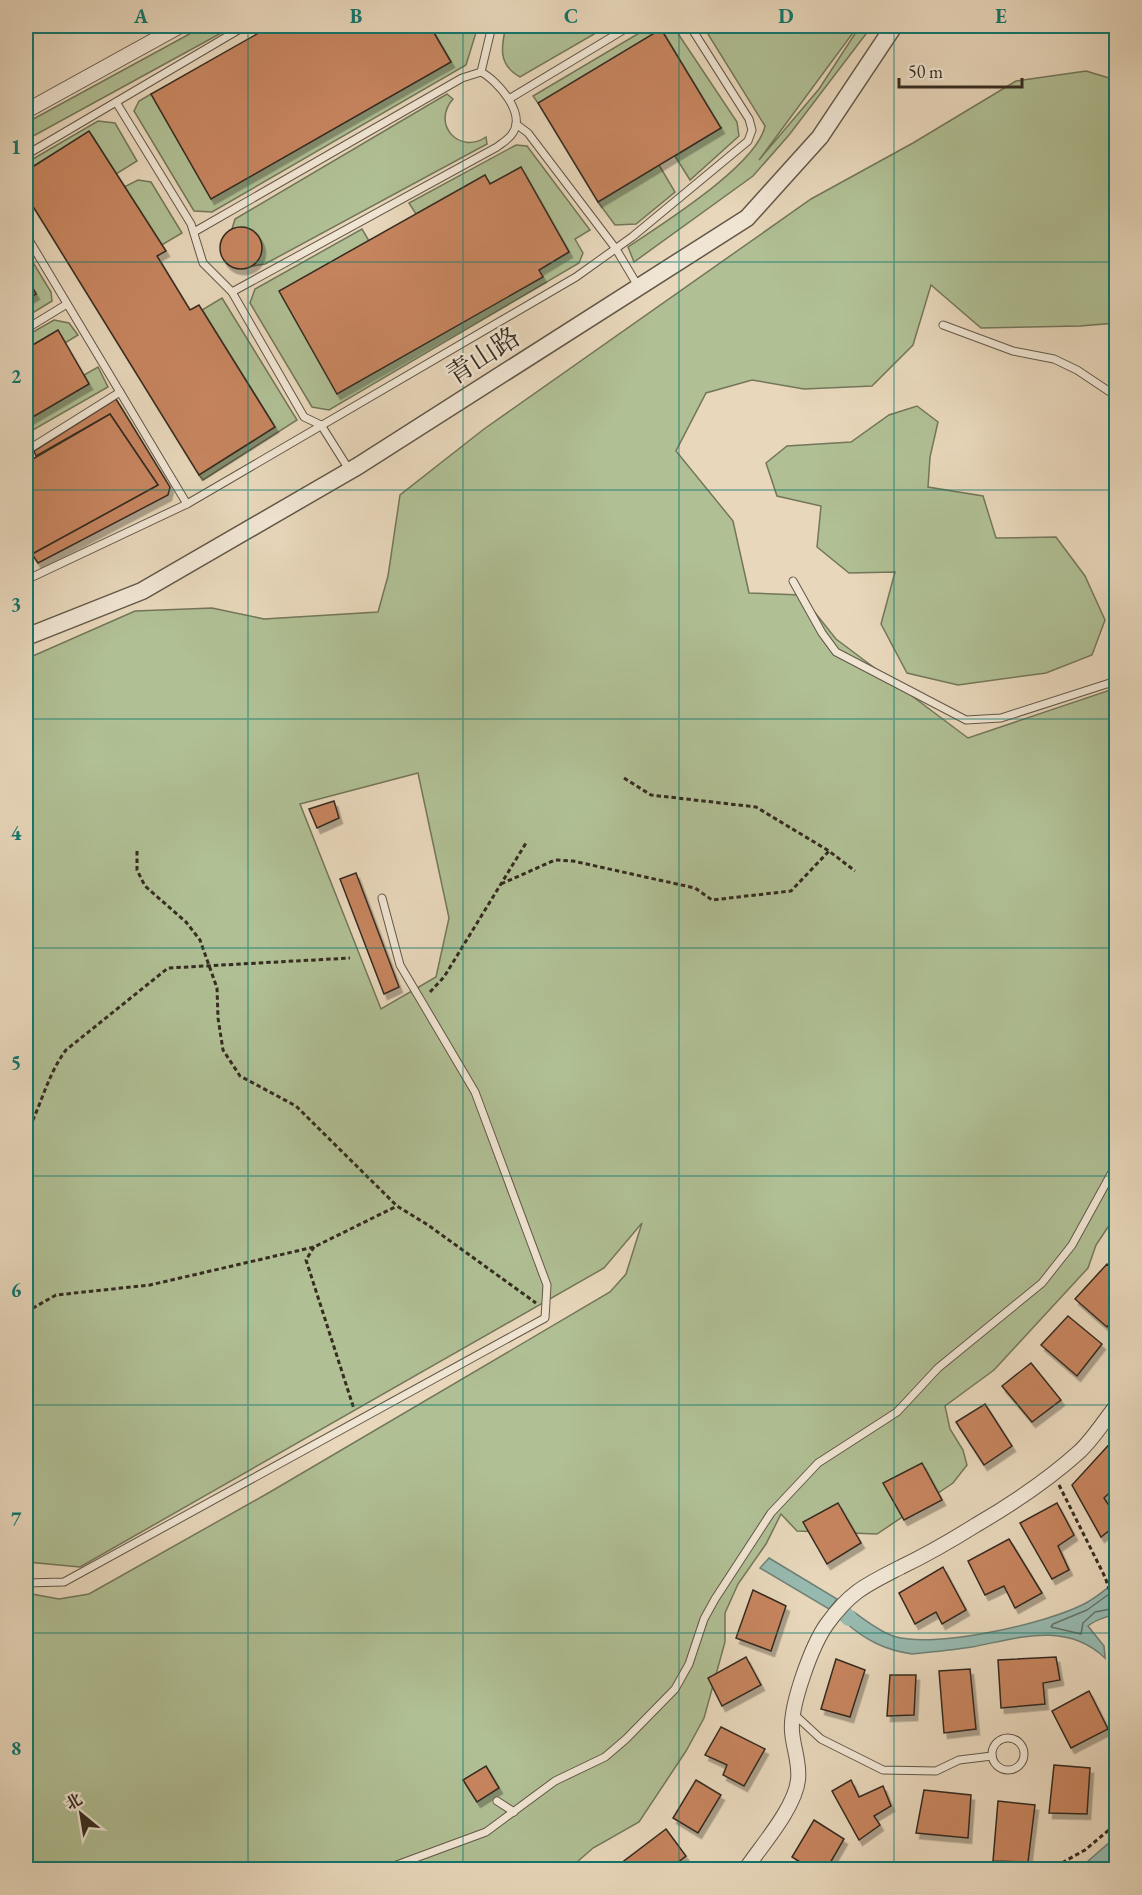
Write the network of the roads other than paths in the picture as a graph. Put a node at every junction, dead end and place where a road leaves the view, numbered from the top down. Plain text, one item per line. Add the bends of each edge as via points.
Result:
1 (180, 26) edge
2 (245, 26) edge
3 (492, 26) edge
4 (630, 26) edge
5 (690, 26) edge
6 (894, 26) edge
7 (481, 72) junction
8 (509, 99) junction
9 (116, 102) junction
10 (26, 111) edge
11 (516, 124) junction
12 (26, 156) edge
13 (194, 231) junction
14 (26, 235) edge
15 (616, 249) junction
16 (638, 287) junction
17 (232, 292) junction
18 (67, 304) junction
19 (943, 325) dead end
20 (26, 329) edge
21 (120, 392) junction
22 (1116, 396) edge
23 (321, 425) junction
24 (26, 451) edge
25 (350, 471) junction
26 (187, 504) junction
27 (26, 580) edge
28 (793, 581) dead end
29 (26, 637) edge
30 (1116, 681) edge
31 (382, 898) dead end
32 (1116, 1165) edge
33 (1116, 1406) edge
34 (26, 1583) edge
35 (794, 1714) junction
36 (992, 1756) junction
37 (498, 1801) dead end
38 (514, 1812) junction
39 (383, 1869) edge
40 (745, 1869) edge

1 - 10 street
2 - 9 lane
3 - 7 lane
4 - 8 lane
5 - 15 lane via 749,119 752,130 748,141
6 - 16 street, 青山路 via 820,137 747,218
7 - 8 lane via 494,79
7 - 13 lane via 462,78
8 - 11 lane
9 - 12 lane
9 - 13 lane
11 - 15 lane via 528,133
11 - 17 lane via 512,134 497,147
13 - 17 lane via 204,264
14 - 18 lane
15 - 16 lane
15 - 23 lane via 576,277
16 - 25 street, 青山路
17 - 23 lane via 304,417
18 - 20 lane
18 - 21 lane
19 - 22 lane via 1013,351 1054,359
21 - 24 lane
21 - 26 lane
23 - 25 lane
23 - 26 lane
25 - 29 street, 青山路 via 142,591
26 - 27 lane
28 - 30 lane via 822,633 837,651 966,720 1001,718
31 - 34 lane via 400,965 475,1092 547,1286 545,1318 64,1582
32 - 38 lane via 1072,1245 1042,1283 938,1368 897,1412 818,1463 771,1513 715,1599 675,1689 605,1756 555,1781
33 - 35 street via 1081,1450 1029,1492 900,1568 870,1581 849,1598 826,1626 811,1654
35 - 36 lane via 821,1739 883,1770 936,1771 959,1760
35 - 40 street via 798,1782 789,1805
36 - 36 lane via 998,1742 1007,1739 1021,1745 1024,1755 1021,1764 1011,1770 1001,1769
37 - 38 lane
38 - 39 lane via 486,1832

